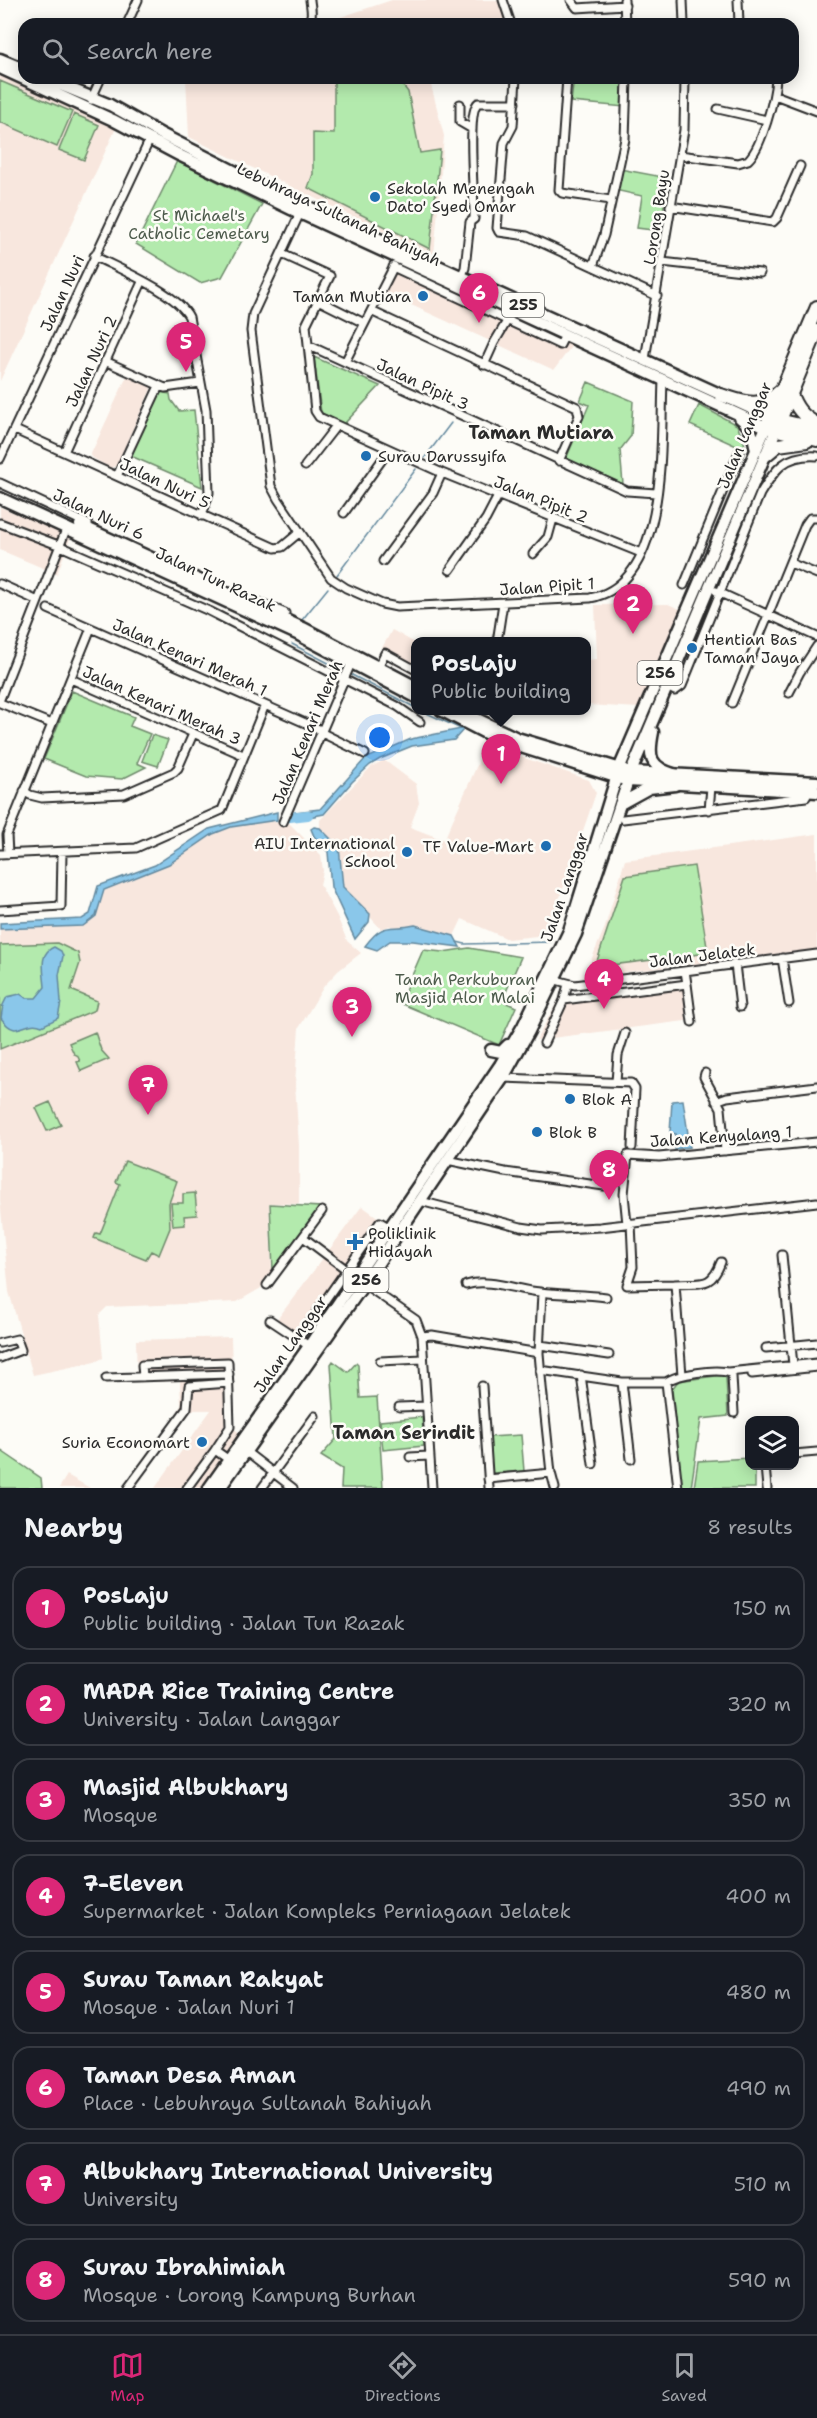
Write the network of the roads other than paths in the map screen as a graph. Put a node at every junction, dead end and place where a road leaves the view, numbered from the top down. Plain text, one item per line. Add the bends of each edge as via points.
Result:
1 (138, 0) edge
2 (310, 0) edge
3 (503, 0) edge
4 (571, 0) edge
5 (683, 0) edge
6 (738, 0) edge
7 (625, 3) edge
8 (130, 18) edge
9 (311, 18) edge
10 (509, 18) edge
11 (626, 18) edge
12 (684, 18) edge
13 (739, 18) edge
14 (0, 59) edge
15 (18, 66) edge
16 (0, 68) edge
17 (18, 75) edge
18 (41, 84) edge
19 (55, 84) edge
20 (98, 84) edge
21 (516, 84) edge
22 (567, 84) edge
23 (627, 84) edge
24 (685, 84) edge
25 (776, 84) edge
26 (775, 95) junction
27 (89, 103) junction
28 (515, 103) junction
29 (460, 104) dead end
30 (718, 109) dead end
31 (817, 111) edge
32 (767, 120) junction
33 (472, 129) junction
34 (150, 139) junction
35 (680, 155) junction
36 (800, 166) dead end
37 (611, 200) junction
38 (670, 206) junction
39 (300, 213) junction
40 (282, 254) junction
41 (94, 256) junction
42 (396, 262) junction
43 (662, 262) junction
44 (593, 266) junction
45 (760, 273) dead end
46 (461, 277) junction
47 (142, 282) junction
48 (657, 296) junction
49 (318, 300) junction
50 (817, 307) edge
51 (371, 311) junction
52 (509, 316) junction
53 (364, 323) junction
54 (817, 331) edge
55 (308, 345) junction
56 (645, 360) junction
57 (105, 361) junction
58 (345, 362) junction
59 (624, 362) junction
60 (484, 365) junction
61 (660, 379) junction
62 (200, 383) junction
63 (159, 386) junction
64 (786, 391) junction
65 (721, 402) junction
66 (772, 424) junction
67 (817, 424) edge
68 (336, 426) junction
69 (817, 429) edge
70 (15, 430) junction
71 (817, 441) edge
72 (389, 450) junction
73 (64, 452) junction
74 (739, 452) dead end
75 (761, 453) junction
76 (817, 456) edge
77 (0, 459) edge
78 (559, 461) junction
79 (305, 466) dead end
80 (442, 473) junction
81 (117, 476) junction
82 (0, 483) edge
83 (0, 491) edge
84 (656, 493) junction
85 (498, 496) junction
86 (721, 497) junction
87 (0, 498) edge
88 (734, 502) junction
89 (344, 513) dead end
90 (201, 516) junction
91 (817, 518) edge
92 (553, 519) junction
93 (0, 523) edge
94 (67, 527) junction
95 (300, 532) junction
96 (58, 545) junction
97 (641, 553) junction
98 (533, 554) dead end
99 (383, 561) dead end
100 (790, 563) junction
101 (450, 570) dead end
102 (817, 574) edge
103 (0, 584) edge
104 (707, 590) junction
105 (38, 601) junction
106 (503, 603) junction
107 (48, 609) dead end
108 (279, 612) junction
109 (767, 614) junction
110 (91, 628) junction
111 (498, 637) edge
112 (817, 638) edge
113 (817, 646) edge
114 (354, 658) junction
115 (378, 667) junction
116 (411, 667) edge
117 (71, 679) junction
118 (344, 679) junction
119 (411, 684) edge
120 (789, 693) dead end
121 (411, 694) edge
122 (0, 701) edge
123 (732, 703) dead end
124 (265, 705) junction
125 (656, 714) junction
126 (449, 715) edge
127 (466, 715) edge
128 (484, 715) edge
129 (420, 722) dead end
130 (482, 723) junction
131 (52, 724) junction
132 (320, 731) junction
133 (193, 734) junction
134 (365, 754) dead end
135 (243, 755) junction
136 (618, 774) junction
137 (630, 776) junction
138 (675, 780) junction
139 (817, 782) edge
140 (711, 787) junction
141 (24, 791) junction
142 (817, 792) edge
143 (806, 797) dead end
144 (620, 804) junction
145 (709, 810) junction
146 (623, 819) dead end
147 (283, 822) dead end
148 (62, 852) junction
149 (4, 854) edge
150 (0, 910) edge
151 (817, 954) edge
152 (782, 958) junction
153 (735, 964) junction
154 (685, 971) junction
155 (556, 980) junction
156 (568, 984) junction
157 (687, 984) junction
158 (564, 1000) junction
159 (789, 1004) dead end
160 (740, 1007) dead end
161 (692, 1022) dead end
162 (523, 1026) junction
163 (625, 1033) dead end
164 (544, 1043) dead end
165 (491, 1050) dead end
166 (705, 1072) dead end
167 (503, 1078) junction
168 (616, 1082) junction
169 (817, 1086) edge
170 (716, 1101) junction
171 (817, 1142) edge
172 (632, 1147) dead end
173 (725, 1150) junction
174 (447, 1160) junction
175 (604, 1186) dead end
176 (420, 1201) junction
177 (817, 1202) edge
178 (322, 1211) dead end
179 (629, 1224) junction
180 (390, 1228) junction
181 (303, 1237) junction
182 (782, 1255) dead end
183 (721, 1262) dead end
184 (347, 1270) junction
185 (364, 1284) junction
186 (675, 1284) junction
187 (267, 1285) dead end
188 (466, 1285) dead end
189 (542, 1293) junction
190 (606, 1297) dead end
191 (270, 1320) dead end
192 (422, 1336) junction
193 (298, 1339) junction
194 (0, 1343) edge
195 (817, 1343) edge
196 (309, 1346) junction
197 (791, 1346) junction
198 (766, 1348) dead end
199 (540, 1349) junction
200 (609, 1355) dead end
201 (0, 1358) edge
202 (423, 1359) junction
203 (380, 1361) dead end
204 (817, 1363) edge
205 (793, 1365) junction
206 (817, 1367) edge
207 (540, 1370) junction
208 (229, 1374) junction
209 (730, 1374) junction
210 (581, 1375) junction
211 (682, 1375) junction
212 (143, 1377) junction
213 (106, 1378) dead end
214 (622, 1382) junction
215 (666, 1382) junction
216 (229, 1383) junction
217 (482, 1386) dead end
218 (426, 1406) junction
219 (399, 1407) dead end
220 (734, 1413) dead end
221 (315, 1416) dead end
222 (215, 1450) junction
223 (245, 1451) junction
224 (817, 1452) edge
225 (799, 1454) edge
226 (429, 1456) junction
227 (410, 1457) dead end
228 (631, 1459) dead end
229 (229, 1460) junction
230 (593, 1464) dead end
231 (765, 1470) edge
232 (273, 1472) junction
233 (551, 1473) junction
234 (488, 1479) junction
235 (128, 1488) edge
236 (187, 1488) edge
237 (209, 1488) edge
238 (220, 1488) edge
239 (261, 1488) edge
240 (293, 1488) edge
241 (432, 1488) edge
242 (489, 1488) edge
243 (555, 1488) edge
244 (678, 1488) edge
245 (767, 1488) edge

1 - 8 street
2 - 9 street
3 - 10 street
4 - 7 street via 577,8
5 - 12 street
6 - 13 street
7 - 11 street
14 - 15 main road
16 - 17 main road, Lebuhraya Sultanah Bahiyah / 255
18 - 27 main road, Lebuhraya Sultanah Bahiyah / 255
19 - 27 main road, Lebuhraya Sultanah Bahiyah / 255
20 - 27 street
21 - 28 street
22 - 37 street via 559,190
23 - 37 street via 627,128
24 - 35 street, Lorong Bayu
25 - 26 street
26 - 31 street
26 - 32 street
27 - 34 main road, Lebuhraya Sultanah Bahiyah / 255
27 - 46 main road, Lebuhraya Sultanah Bahiyah / 255
28 - 33 street via 475,105
28 - 44 street via 512,130 504,143 498,228 503,233 527,236
29 - 33 street via 460,122
30 - 32 street
32 - 35 street via 751,157 744,162
33 - 46 street via 474,219 469,224
34 - 39 main road, Lebuhraya Sultanah Bahiyah / 255
34 - 41 street, Jalan Nuri
35 - 38 street, Lorong Bayu
36 - 38 street via 772,222
37 - 44 street
38 - 43 street, Lorong Bayu
39 - 40 street, Jalan Pipit 1
39 - 42 main road, Lebuhraya Sultanah Bahiyah / 255
40 - 49 street, Jalan Pipit 2 via 330,276
40 - 95 street, Jalan Pipit 1 via 253,314 251,331 271,486
41 - 47 street
41 - 70 street, Jalan Nuri
42 - 51 street
42 - 52 main road, Lebuhraya Sultanah Bahiyah / 255
43 - 45 street
43 - 48 street, Lorong Bayu
44 - 48 street
46 - 56 main road, Lebuhraya Sultanah Bahiyah / 255
47 - 57 street, Jalan Nuri 2
47 - 62 street via 186,311
48 - 56 street, Lorong Bayu
49 - 53 street
49 - 55 street, Jalan Pipit 2 via 306,325
50 - 64 highway, Jalan Langgar / 256
51 - 53 street
51 - 60 street
52 - 59 main road, Lebuhraya Sultanah Bahiyah / 255 via 565,335
52 - 60 street
53 - 58 street
54 - 64 highway, Jalan Langgar / 256
55 - 58 street, Jalan Pipit 3
55 - 68 street, Jalan Pipit 2 via 315,411
56 - 59 main road
56 - 61 main road
56 - 65 main road, Lebuhraya Sultanah Bahiyah / 255
57 - 63 street
57 - 73 street, Jalan Nuri 2
58 - 78 street, Jalan Pipit 3
59 - 61 main road, Lebuhraya Sultanah Bahiyah / 255
60 - 78 street via 577,407 579,416
61 - 65 main road, Lebuhraya Sultanah Bahiyah / 255
61 - 84 street, Jalan Pipit 1
62 - 63 street
62 - 90 street via 206,410 209,493
63 - 81 street
64 - 65 highway via 757,404
64 - 66 highway, Jalan Langgar / 256
64 - 67 highway via 804,417
65 - 66 main road, Lebuhraya Sultanah Bahiyah / 255
65 - 75 main road via 747,423
66 - 69 highway
66 - 71 highway
66 - 75 main road, Jalan Langgar / 256
68 - 72 street, Jalan Pipit 2
68 - 79 street
70 - 73 street, Jalan Nuri 5
70 - 77 street, Jalan Nuri
71 - 75 highway via 778,445
72 - 80 street, Jalan Pipit 2
72 - 89 street
73 - 81 street, Jalan Nuri 5
74 - 86 street
75 - 88 main road, Jalan Langgar / 256
75 - 104 main road, Jalan Langgar / 256
76 - 104 street via 788,460 771,475
78 - 84 street, Jalan Pipit 3 via 627,491
80 - 85 street, Jalan Pipit 2
80 - 99 street via 434,493
81 - 90 street, Jalan Nuri 5
82 - 108 street, Jalan Nuri 6
83 - 108 main road, Jalan Tun Razak
84 - 97 street, Jalan Pipit 1 via 653,525
85 - 92 street, Jalan Pipit 2
85 - 101 street
86 - 88 street
86 - 104 street via 685,582
87 - 94 main road, Jalan Tun Razak
88 - 104 main road, Jalan Langgar / 256
90 - 95 street, Jalan Nuri 5 via 275,548
91 - 100 street via 807,522
92 - 97 street, Jalan Pipit 2
92 - 98 street via 548,537
93 - 96 street
94 - 96 street
94 - 114 main road, Jalan Tun Razak
95 - 106 street, Jalan Pipit 1 via 331,578 382,604
96 - 105 street
96 - 118 street via 209,611
97 - 106 street, Jalan Pipit 1 via 624,581 604,595
100 - 102 street
100 - 109 street
103 - 105 street
104 - 109 street
104 - 125 main road, Jalan Langgar / 256
104 - 136 main road, Jalan Langgar / 256
105 - 122 street
106 - 111 street
107 - 110 street, Jalan Kenari Merah 1
108 - 114 main road, Jalan Tun Razak
109 - 112 street
109 - 123 street
110 - 117 street
110 - 124 street, Jalan Kenari Merah 1
113 - 120 street
114 - 115 main road, Jalan Tun Razak
114 - 118 street, Jalan Kenari Merah
114 - 121 main road, Jalan Tun Razak
115 - 116 street via 385,653
115 - 119 main road, Jalan Tun Razak
117 - 131 street
117 - 133 street, Jalan Kenari Merah 3
118 - 129 street
118 - 132 street, Jalan Kenari Merah
122 - 131 street
124 - 132 street, Jalan Kenari Merah 1
124 - 135 street
125 - 137 main road, Jalan Langgar / 256
125 - 138 main road via 651,759
126 - 136 main road via 499,740
127 - 130 main road
128 - 130 street
130 - 136 main road
131 - 141 street
132 - 134 street, Jalan Kenari Merah 1
132 - 147 street, Jalan Kenari Merah
133 - 135 street, Jalan Kenari Merah 3
133 - 141 street via 174,772 124,794 37,798
135 - 148 street via 222,810 136,848
136 - 137 main road
136 - 162 main road, Jalan Langgar / 256 via 574,916
137 - 138 main road
137 - 144 main road, Jalan Langgar / 256
138 - 139 main road
138 - 140 main road
138 - 144 main road via 649,788
140 - 142 main road
140 - 145 street
141 - 149 street
143 - 145 street
144 - 155 main road, Jalan Langgar / 256 via 576,934
145 - 146 street
148 - 149 street
148 - 150 street via 61,906
151 - 152 street, Jalan Jelatek
152 - 153 street, Jalan Jelatek
152 - 159 street
153 - 154 street, Jalan Jelatek
153 - 160 street
154 - 156 street, Jalan Jelatek
154 - 157 street
155 - 156 street, Jalan Jelatek
155 - 167 main road, Jalan Langgar / 256
156 - 158 street
157 - 158 street
157 - 161 street
158 - 164 street
162 - 165 main road via 504,1051
162 - 180 main road, Jalan Langgar / 256
163 - 168 street
166 - 170 street
167 - 168 street
167 - 174 main road, Jalan Langgar / 256
168 - 172 street via 631,1083 635,1089
169 - 170 street via 727,1096
170 - 173 street via 721,1108
171 - 173 street, Jalan Kenyalang 1
173 - 179 street, Jalan Kenyalang 1 via 659,1157 628,1155 624,1194
174 - 175 street
174 - 176 main road, Jalan Langgar / 256
176 - 179 street via 542,1230
176 - 185 main road, Jalan Langgar / 256
177 - 179 street
178 - 181 street
179 - 186 street via 633,1267 627,1285
180 - 184 street via 380,1222
180 - 196 main road, Jalan Langgar / 256
181 - 184 street
181 - 187 street
182 - 197 street
183 - 186 street via 710,1281
184 - 193 street
185 - 192 street via 416,1320
185 - 223 main road, Jalan Langgar / 256
186 - 211 street
188 - 189 street via 478,1281
189 - 190 street
189 - 199 street
191 - 193 street
192 - 199 street
192 - 202 street
193 - 196 street
194 - 201 street via 17,1339 21,1350
195 - 197 street
196 - 229 main road, Jalan Langgar / 256
197 - 198 street
197 - 205 street
199 - 200 street
199 - 207 street
202 - 203 street
202 - 218 street
204 - 205 street
205 - 209 street
206 - 209 street
207 - 210 street
207 - 233 street
208 - 212 street
208 - 212 street via 228,1362 164,1364 142,1365
208 - 216 street
209 - 211 street
209 - 220 street
210 - 214 street
210 - 230 street
211 - 215 street
212 - 213 street
214 - 215 street
214 - 228 street
215 - 244 street
216 - 222 street via 230,1427
216 - 235 street via 189,1386 187,1408
217 - 234 street
218 - 219 street
218 - 226 street
221 - 232 street
222 - 229 street
222 - 236 street
223 - 232 street
223 - 238 main road, Jalan Langgar / 256
224 - 225 street
226 - 227 street
226 - 241 street
229 - 237 main road, Jalan Langgar / 256
231 - 245 street
232 - 239 street
232 - 240 street
233 - 234 street
233 - 243 street
234 - 242 street

